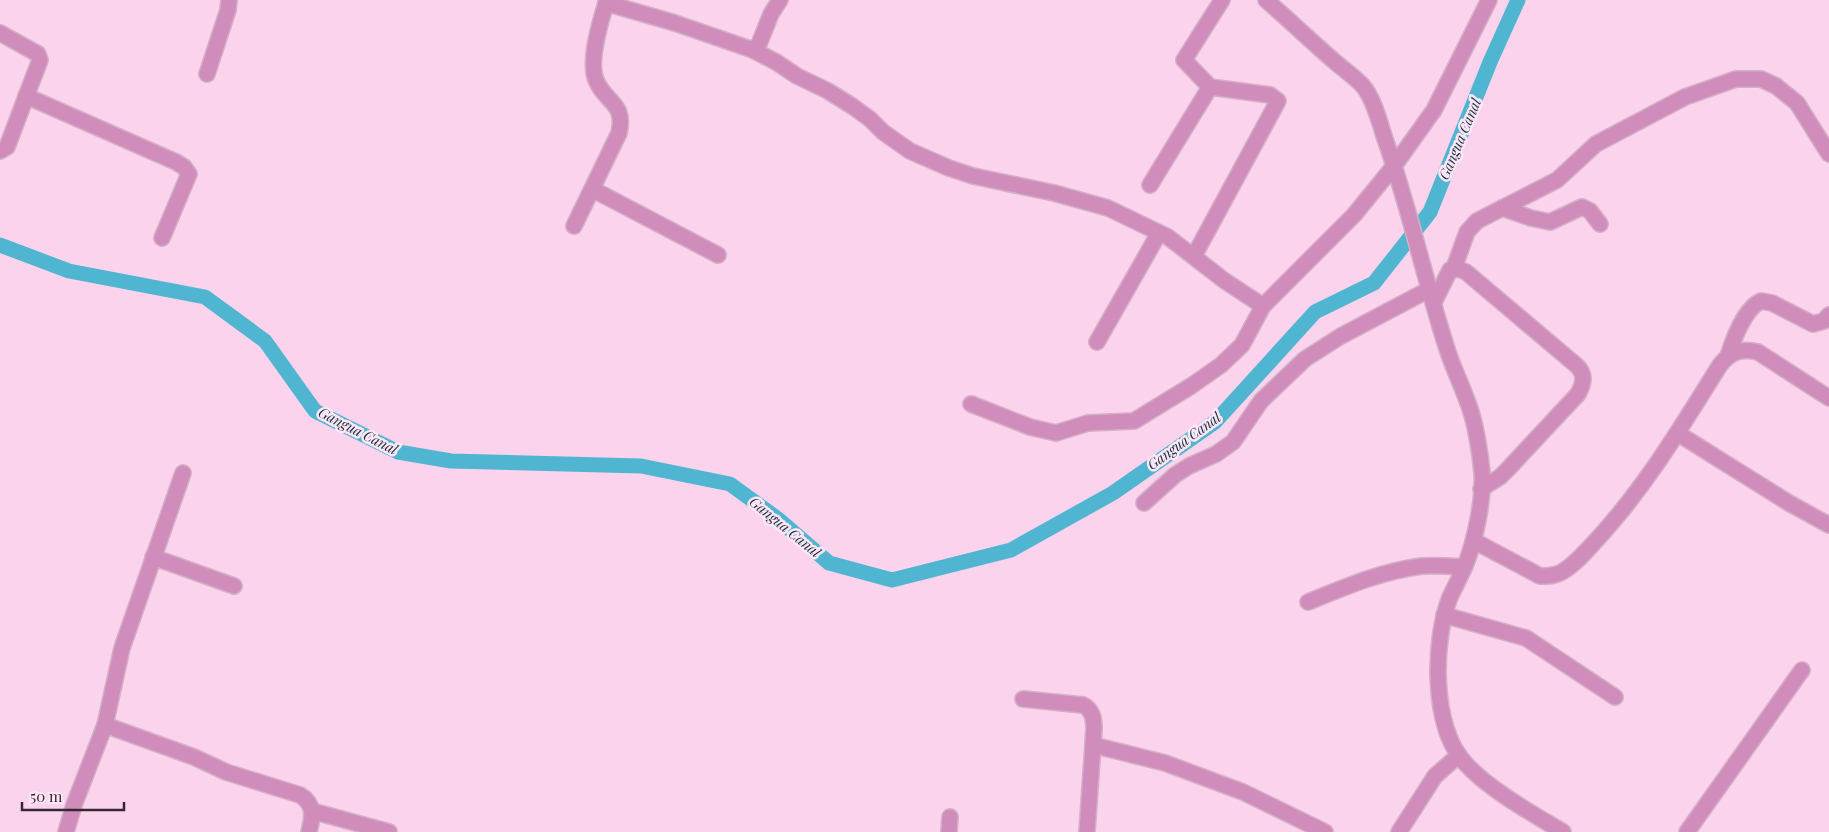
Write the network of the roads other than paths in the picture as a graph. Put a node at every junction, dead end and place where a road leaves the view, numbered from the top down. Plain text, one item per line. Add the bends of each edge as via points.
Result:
1 (229, 0) edge
2 (780, 0) edge
3 (1222, 0) edge
4 (1266, 0) edge
5 (1490, 0) edge
6 (606, 2) edge
7 (0, 33) edge
8 (753, 50) junction
9 (207, 74) dead end
10 (1210, 87) junction
11 (26, 96) junction
12 (0, 152) edge
13 (1829, 154) edge
14 (1394, 166) junction
15 (1150, 185) dead end
16 (592, 189) junction
17 (1502, 208) junction
18 (1600, 224) dead end
19 (574, 226) dead end
20 (1159, 233) junction
21 (162, 238) dead end
22 (718, 255) dead end
23 (1194, 256) junction
24 (1454, 268) junction
25 (1430, 290) junction
26 (1263, 306) junction
27 (1829, 315) edge
28 (1097, 342) dead end
29 (1728, 356) junction
30 (1829, 398) edge
31 (971, 404) dead end
32 (1677, 433) junction
33 (183, 472) dead end
34 (1482, 488) junction
35 (1144, 503) dead end
36 (1829, 524) edge
37 (1474, 541) junction
38 (153, 557) junction
39 (1464, 567) junction
40 (234, 586) dead end
41 (1308, 602) dead end
42 (1444, 615) junction
43 (1802, 670) dead end
44 (1615, 697) dead end
45 (1023, 699) dead end
46 (105, 725) junction
47 (1093, 745) junction
48 (1459, 755) junction
49 (312, 811) junction
50 (66, 832) edge
51 (309, 832) edge
52 (389, 832) edge
53 (1087, 832) edge
54 (1326, 832) edge
55 (1399, 832) edge
56 (1563, 832) edge
57 (1688, 832) edge

1 - 9 street
2 - 8 street
3 - 10 street via 1184,60
4 - 14 street via 1364,87
5 - 14 street via 1434,110
6 - 8 street
6 - 16 street via 598,29 595,78 620,112 621,125
7 - 11 street via 38,54 40,60
8 - 20 street via 828,90 910,151 973,176 1108,208
10 - 15 street
10 - 23 street via 1270,95 1278,101
11 - 12 street via 7,147
11 - 21 street via 184,167 189,174
13 - 17 street via 1797,103 1776,86 1761,79 1736,79 1685,97 1596,144 1557,180
14 - 25 street
14 - 26 street via 1354,215
16 - 19 street
16 - 22 street
17 - 18 street via 1550,222 1582,207 1590,211
17 - 24 street via 1471,225
20 - 23 street
20 - 28 street
23 - 26 street
24 - 25 street
24 - 34 street via 1466,272 1584,375 1578,394 1508,470
25 - 34 street via 1448,353 1472,414
25 - 35 street via 1305,359 1261,401 1233,442 1175,475
26 - 31 street via 1242,345 1221,365 1134,422 1088,423 1056,433
27 - 29 street via 1824,321 1813,324 1761,300 1753,306 1737,332
29 - 30 street via 1743,350 1758,352
29 - 32 street
32 - 36 street via 1789,503
32 - 37 street via 1620,514 1563,572 1540,576
33 - 38 street
34 - 37 street
37 - 39 street
38 - 40 street
38 - 46 street via 122,648
39 - 41 street via 1422,566 1382,574
39 - 42 street
42 - 44 street via 1526,638
42 - 48 street via 1438,663 1439,695 1445,725
43 - 57 street
45 - 47 street via 1087,707 1093,716
46 - 49 street via 226,772 300,795
46 - 50 street
47 - 53 street
47 - 54 street via 1165,763 1234,789
48 - 55 street via 1435,776
48 - 56 street via 1492,787
49 - 51 street
49 - 52 street

